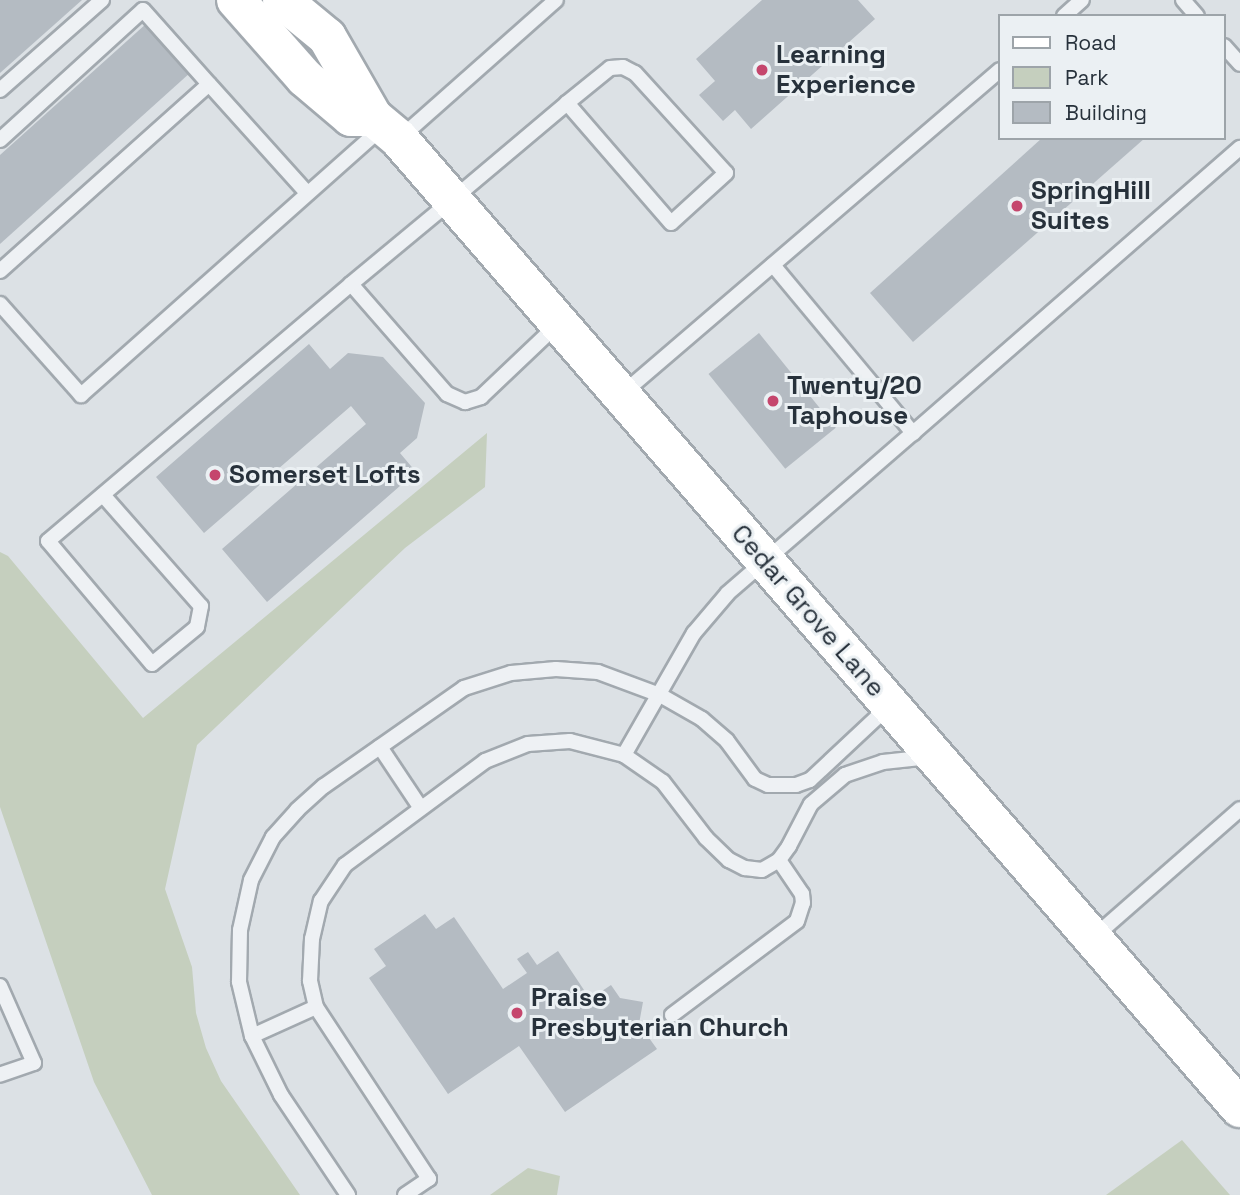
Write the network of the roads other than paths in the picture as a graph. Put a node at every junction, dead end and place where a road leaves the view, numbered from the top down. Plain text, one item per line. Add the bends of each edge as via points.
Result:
1 (102, 0) edge
2 (236, 0) edge
3 (282, 0) edge
4 (556, 0) edge
5 (1082, 0) edge
6 (1183, 0) edge
7 (1066, 14) edge
8 (1195, 14) edge
9 (1226, 48) edge
10 (1240, 64) edge
11 (998, 72) edge
12 (209, 84) junction
13 (0, 89) edge
14 (567, 103) junction
15 (385, 128) junction
16 (0, 141) edge
17 (1240, 148) edge
18 (306, 193) junction
19 (452, 200) junction
20 (773, 265) junction
21 (0, 271) edge
22 (351, 285) junction
23 (0, 304) edge
24 (559, 324) junction
25 (621, 395) junction
26 (913, 433) junction
27 (103, 495) junction
28 (764, 560) junction
29 (660, 695) junction
30 (890, 705) junction
31 (380, 747) junction
32 (624, 755) junction
33 (935, 757) junction
34 (420, 807) junction
35 (1240, 810) edge
36 (779, 860) junction
37 (1093, 938) junction
38 (0, 986) edge
39 (316, 1007) junction
40 (672, 1015) dead end
41 (252, 1036) junction
42 (0, 1075) edge
43 (1240, 1108) edge
44 (348, 1195) edge
45 (405, 1195) edge

1 - 13 lane
2 - 15 main road via 305,78 351,117
3 - 15 main road, Cedar Grove Lane via 327,37
4 - 15 lane
5 - 7 lane
6 - 8 lane
9 - 10 lane
11 - 20 lane
12 - 16 lane via 143,10
12 - 18 lane
12 - 21 lane
14 - 14 lane via 671,223 726,173 629,69 610,68
14 - 19 lane
15 - 18 lane
15 - 19 main road, Cedar Grove Lane
17 - 26 lane
18 - 23 lane via 80,395
19 - 22 lane
19 - 24 main road, Cedar Grove Lane
20 - 25 lane
20 - 26 lane
22 - 24 lane via 447,394 465,402 481,397
22 - 27 lane
24 - 25 main road, Cedar Grove Lane
25 - 28 main road, Cedar Grove Lane
26 - 28 lane
27 - 27 lane via 48,541 152,664 197,627 201,606
28 - 29 lane via 694,633
28 - 30 main road, Cedar Grove Lane
29 - 30 lane via 702,719 727,741 755,779 782,786 810,780
29 - 31 lane via 598,672 510,673 464,688
29 - 32 lane
30 - 33 main road, Cedar Grove Lane
31 - 34 lane
31 - 41 lane via 297,810 273,837 251,880 240,930 239,982
32 - 34 lane via 570,741 528,744 485,761
32 - 36 lane via 663,782 729,860 762,870
33 - 36 lane via 883,762 845,775 811,804
33 - 37 main road, Cedar Grove Lane
34 - 39 lane via 345,865 321,901 312,939 310,981
35 - 37 lane
36 - 40 lane via 802,894 797,921
37 - 43 main road, Cedar Grove Lane
38 - 42 lane via 34,1063
39 - 41 lane
39 - 45 lane via 429,1179
41 - 44 lane via 281,1095

